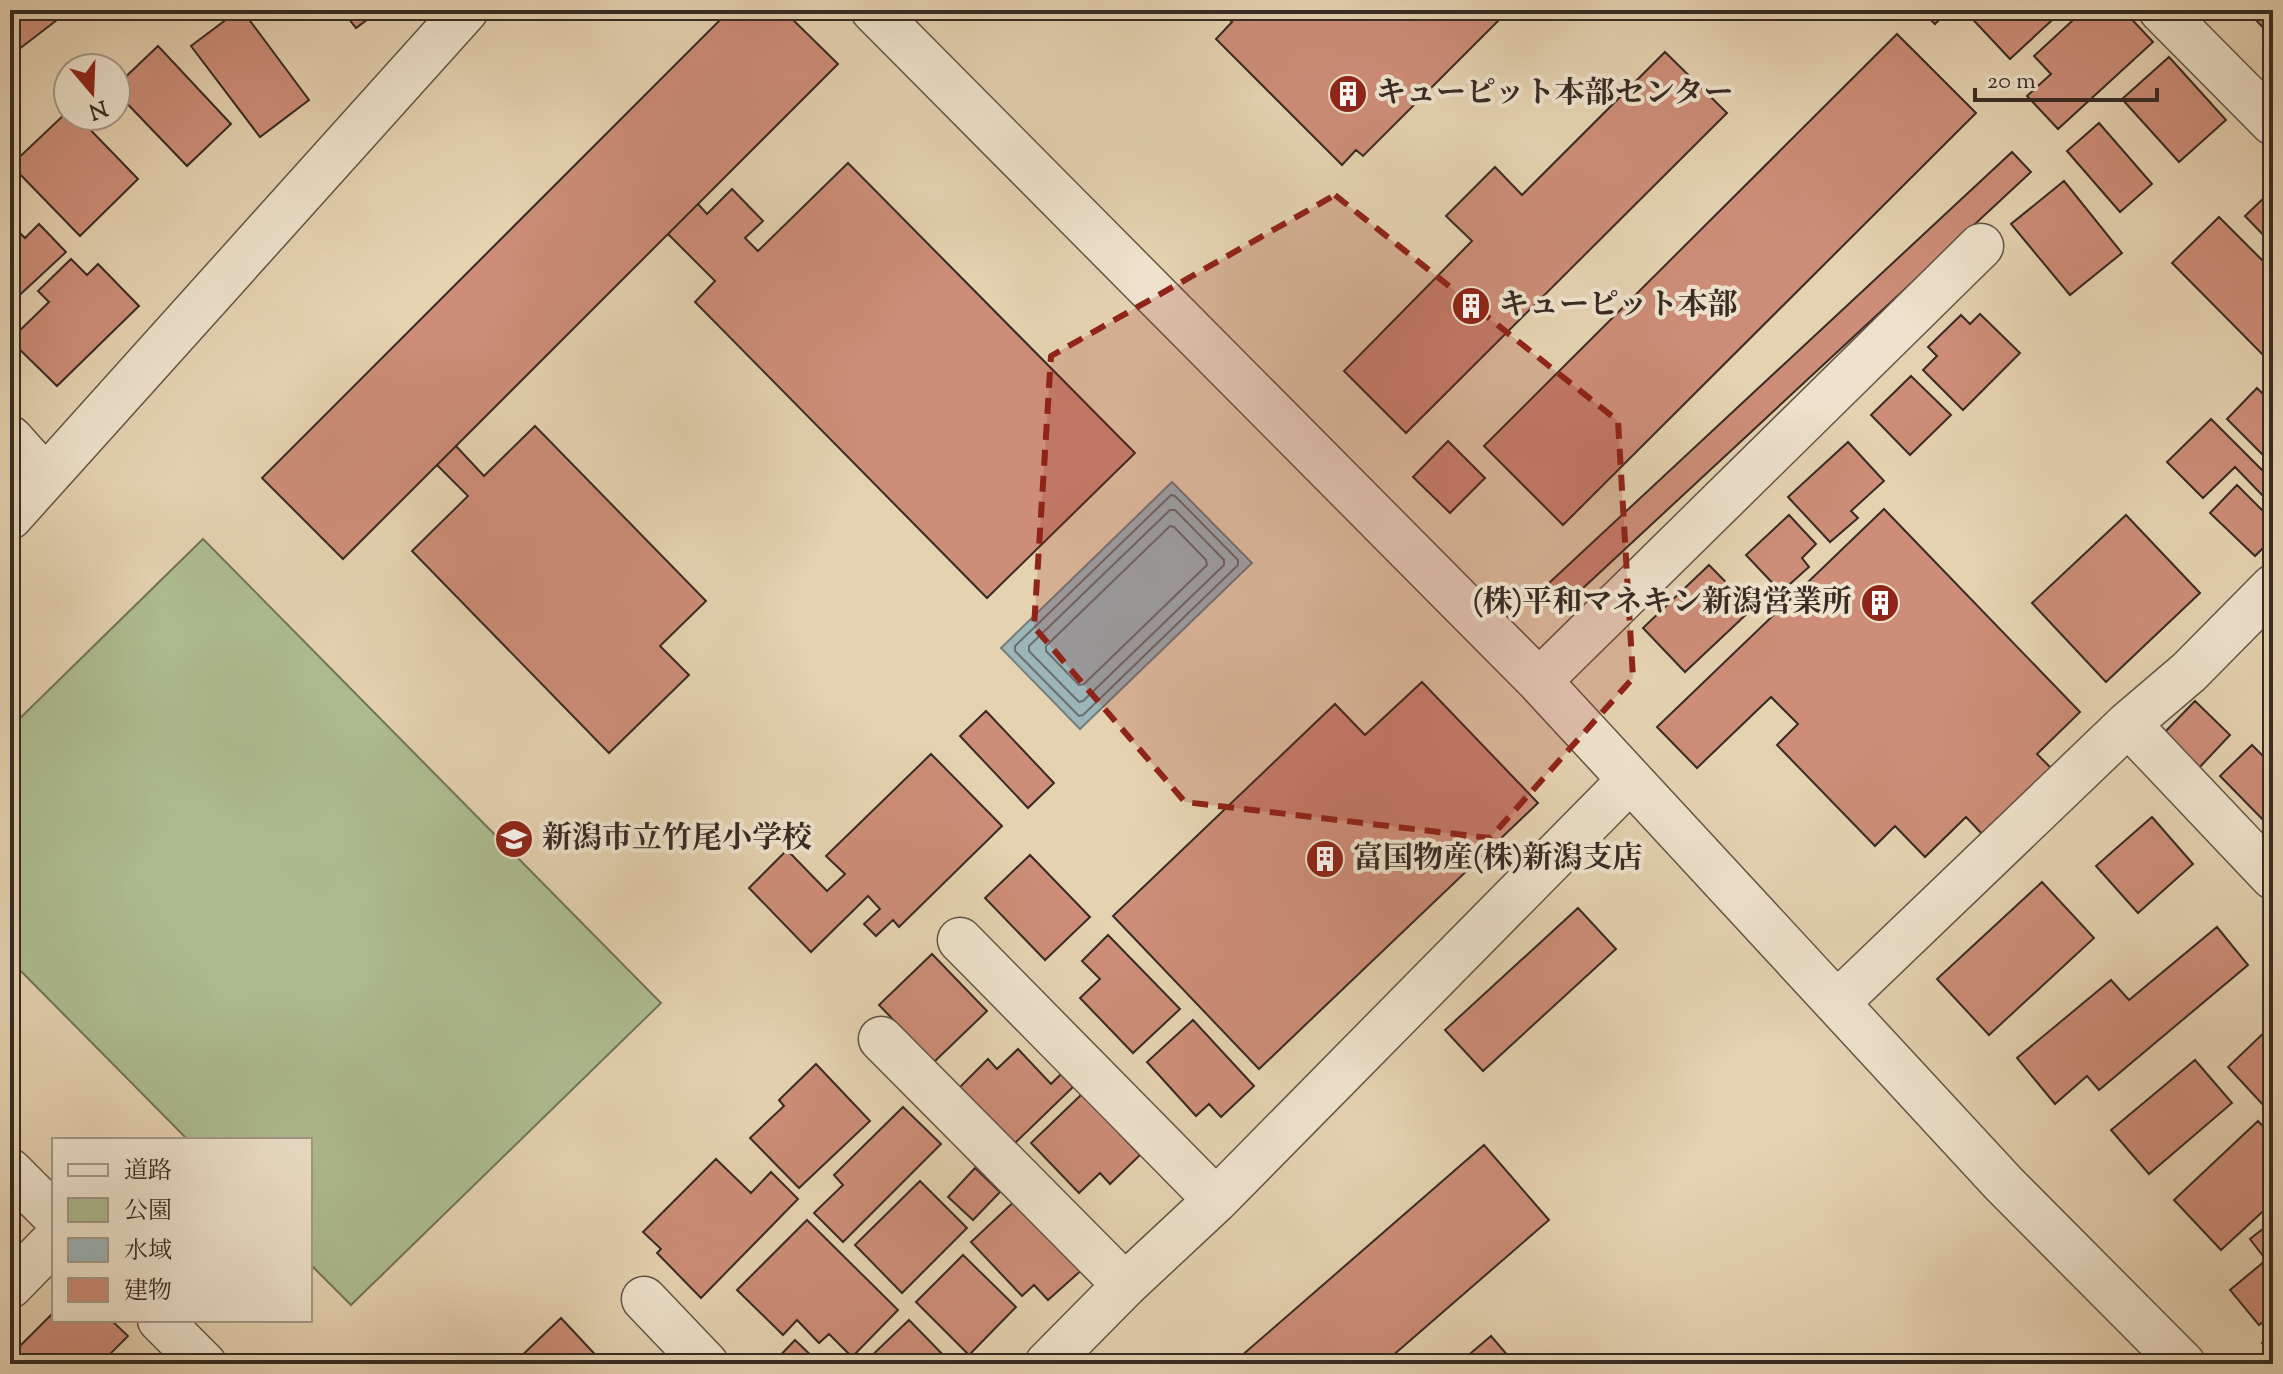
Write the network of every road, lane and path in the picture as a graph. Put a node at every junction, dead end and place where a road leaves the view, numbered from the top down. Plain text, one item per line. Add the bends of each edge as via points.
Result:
1 (466, 10) edge
2 (873, 10) edge
3 (2161, 10) edge
4 (2273, 123) edge
5 (1981, 246) dead end
6 (10, 438) edge
7 (45, 477) junction
8 (10, 517) edge
9 (2273, 587) edge
10 (1539, 681) junction
11 (2128, 724) junction
12 (1630, 780) junction
13 (2273, 877) edge
14 (960, 940) dead end
15 (1837, 1003) junction
16 (881, 1039) dead end
17 (10, 1171) edge
18 (1216, 1200) junction
19 (52, 1213) edge
20 (52, 1243) edge
21 (1125, 1285) junction
22 (10, 1286) edge
23 (644, 1299) dead end
24 (162, 1322) edge
25 (204, 1364) edge
26 (706, 1364) edge
27 (1047, 1364) edge
28 (2183, 1364) edge

1 - 7 street
2 - 10 street
3 - 4 street
5 - 10 street
6 - 7 street
7 - 8 street
9 - 11 street via 2189,672
10 - 12 street
11 - 13 street
11 - 15 street
12 - 15 street
12 - 18 street
14 - 18 street
15 - 28 street via 2004,1184
16 - 21 street
17 - 19 street
18 - 21 street
20 - 22 street
21 - 27 street
23 - 26 street
24 - 25 street

